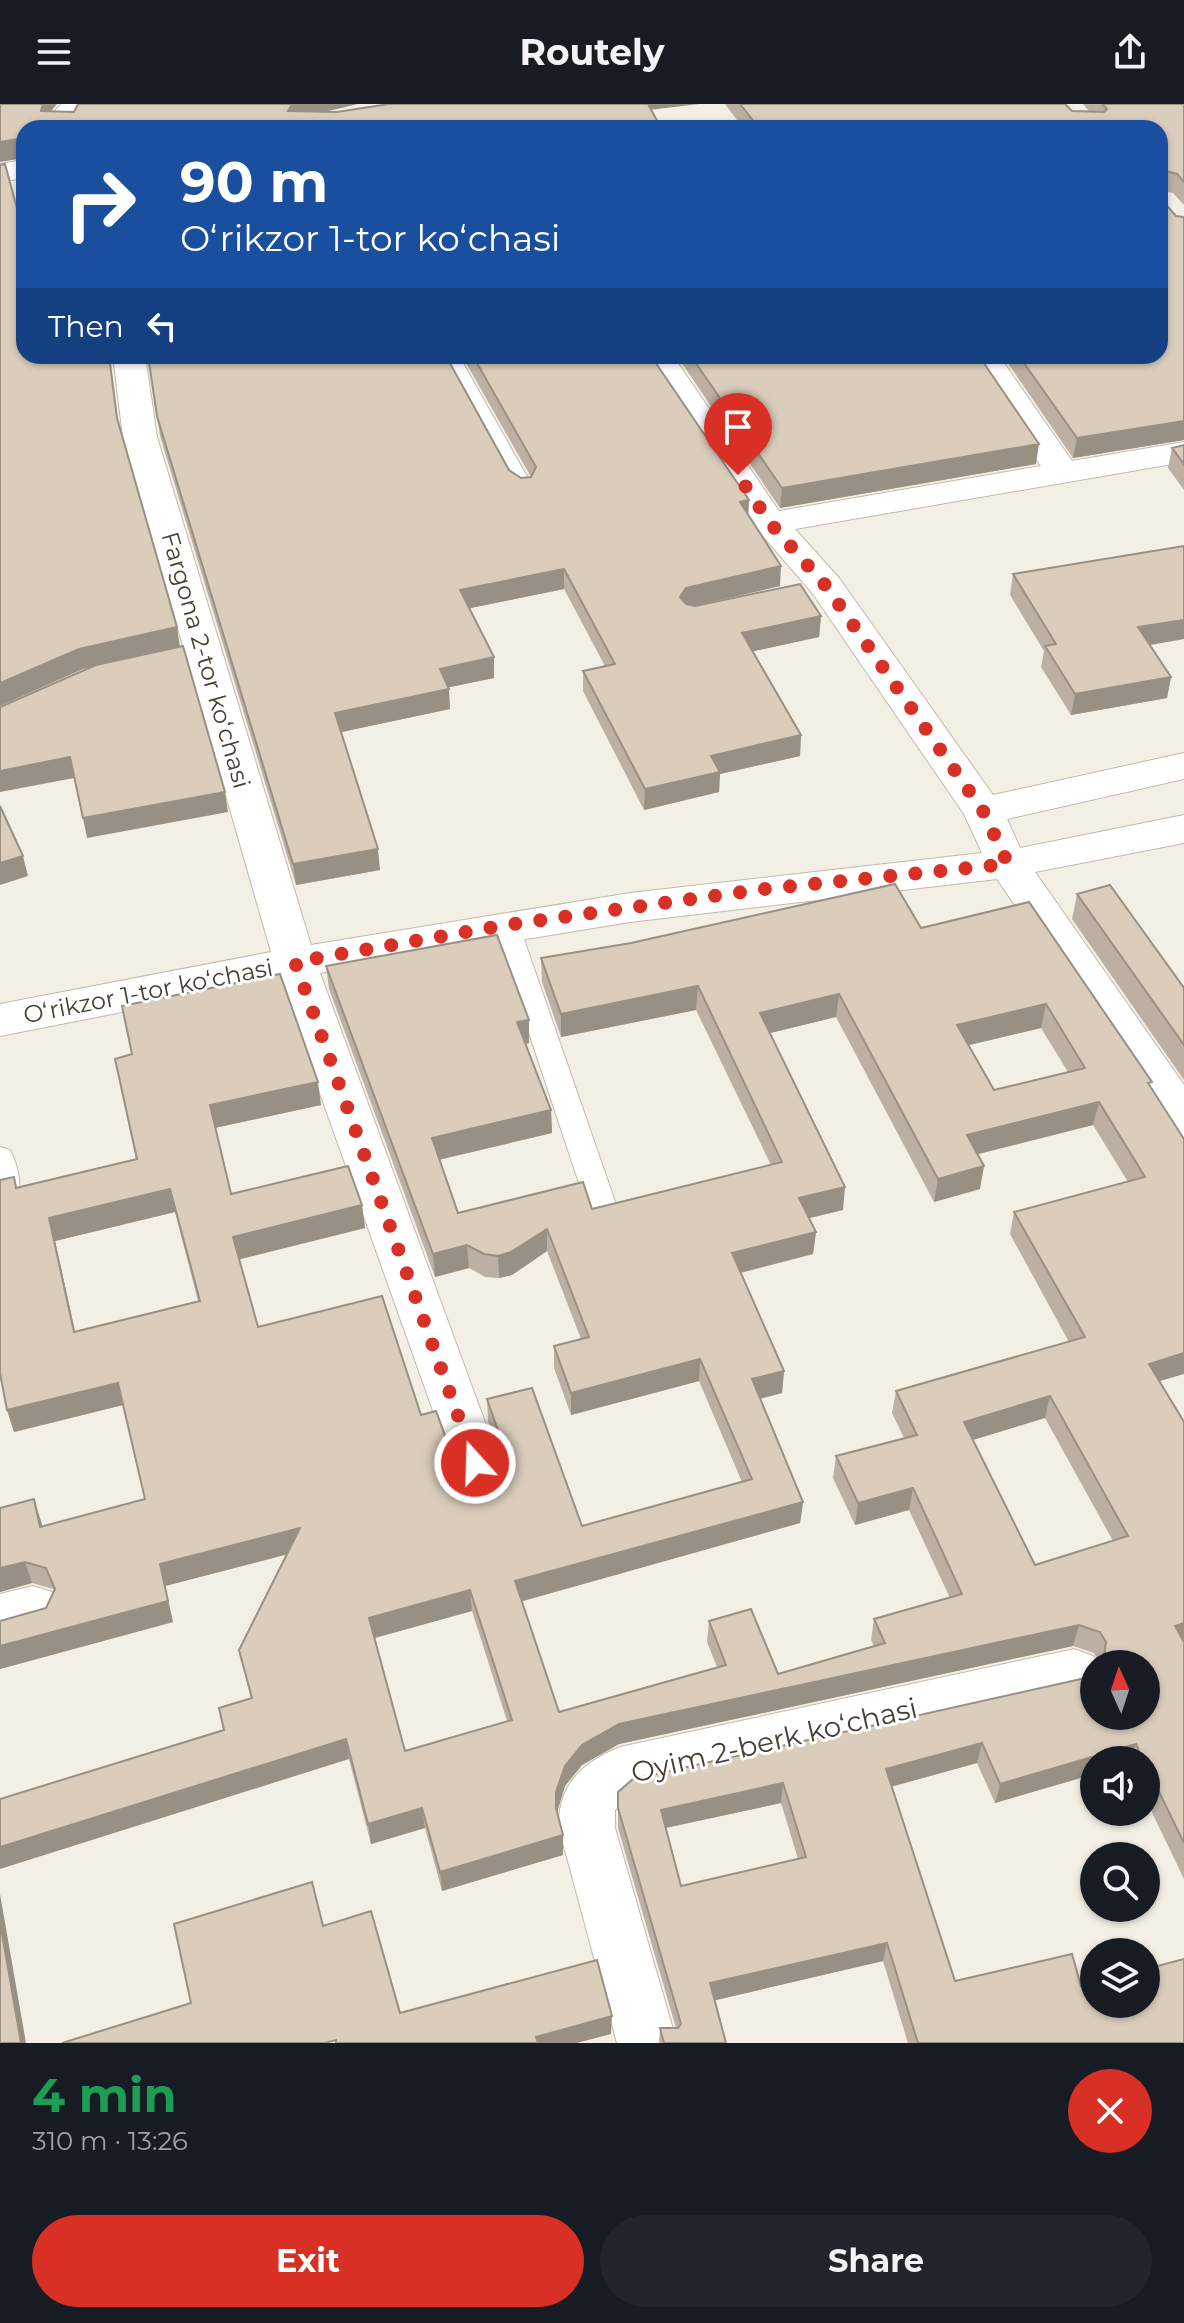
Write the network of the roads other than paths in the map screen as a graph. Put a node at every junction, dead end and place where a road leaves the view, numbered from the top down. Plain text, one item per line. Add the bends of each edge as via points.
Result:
1 (78, 104) edge
2 (63, 120) edge
3 (130, 364) edge
4 (453, 364) edge
5 (662, 364) edge
6 (988, 364) edge
7 (1184, 452) edge
8 (1062, 472) junction
9 (523, 489) edge
10 (770, 523) junction
11 (1184, 766) edge
12 (983, 811) junction
13 (1184, 829) edge
14 (1008, 864) junction
15 (506, 925) junction
16 (295, 962) junction
17 (0, 1020) edge
18 (1184, 1120) edge
19 (0, 1158) edge
20 (6, 1190) edge
21 (604, 1213) edge
22 (475, 1463) edge
23 (1074, 1673) dead end
24 (647, 2043) edge

1 - 2 street
3 - 16 street, Fargona 2-tor koʻchasi via 140,437 195,653
4 - 9 lane
5 - 10 street
6 - 8 street
7 - 8 street
8 - 10 street
10 - 12 street via 811,590
11 - 12 street
12 - 14 street
13 - 14 street, Oʻrikzor 1-tor koʻchasi
14 - 15 street, Oʻrikzor 1-tor koʻchasi via 764,889
14 - 18 street
15 - 16 street, Oʻrikzor 1-tor koʻchasi
15 - 21 lane
16 - 17 street, Oʻrikzor 1-tor koʻchasi
16 - 22 street, Fargona 2-tor koʻchasi
19 - 20 lane
23 - 24 street, Oyim 2-berk koʻchasi via 603,1781 591,1794 587,1828

